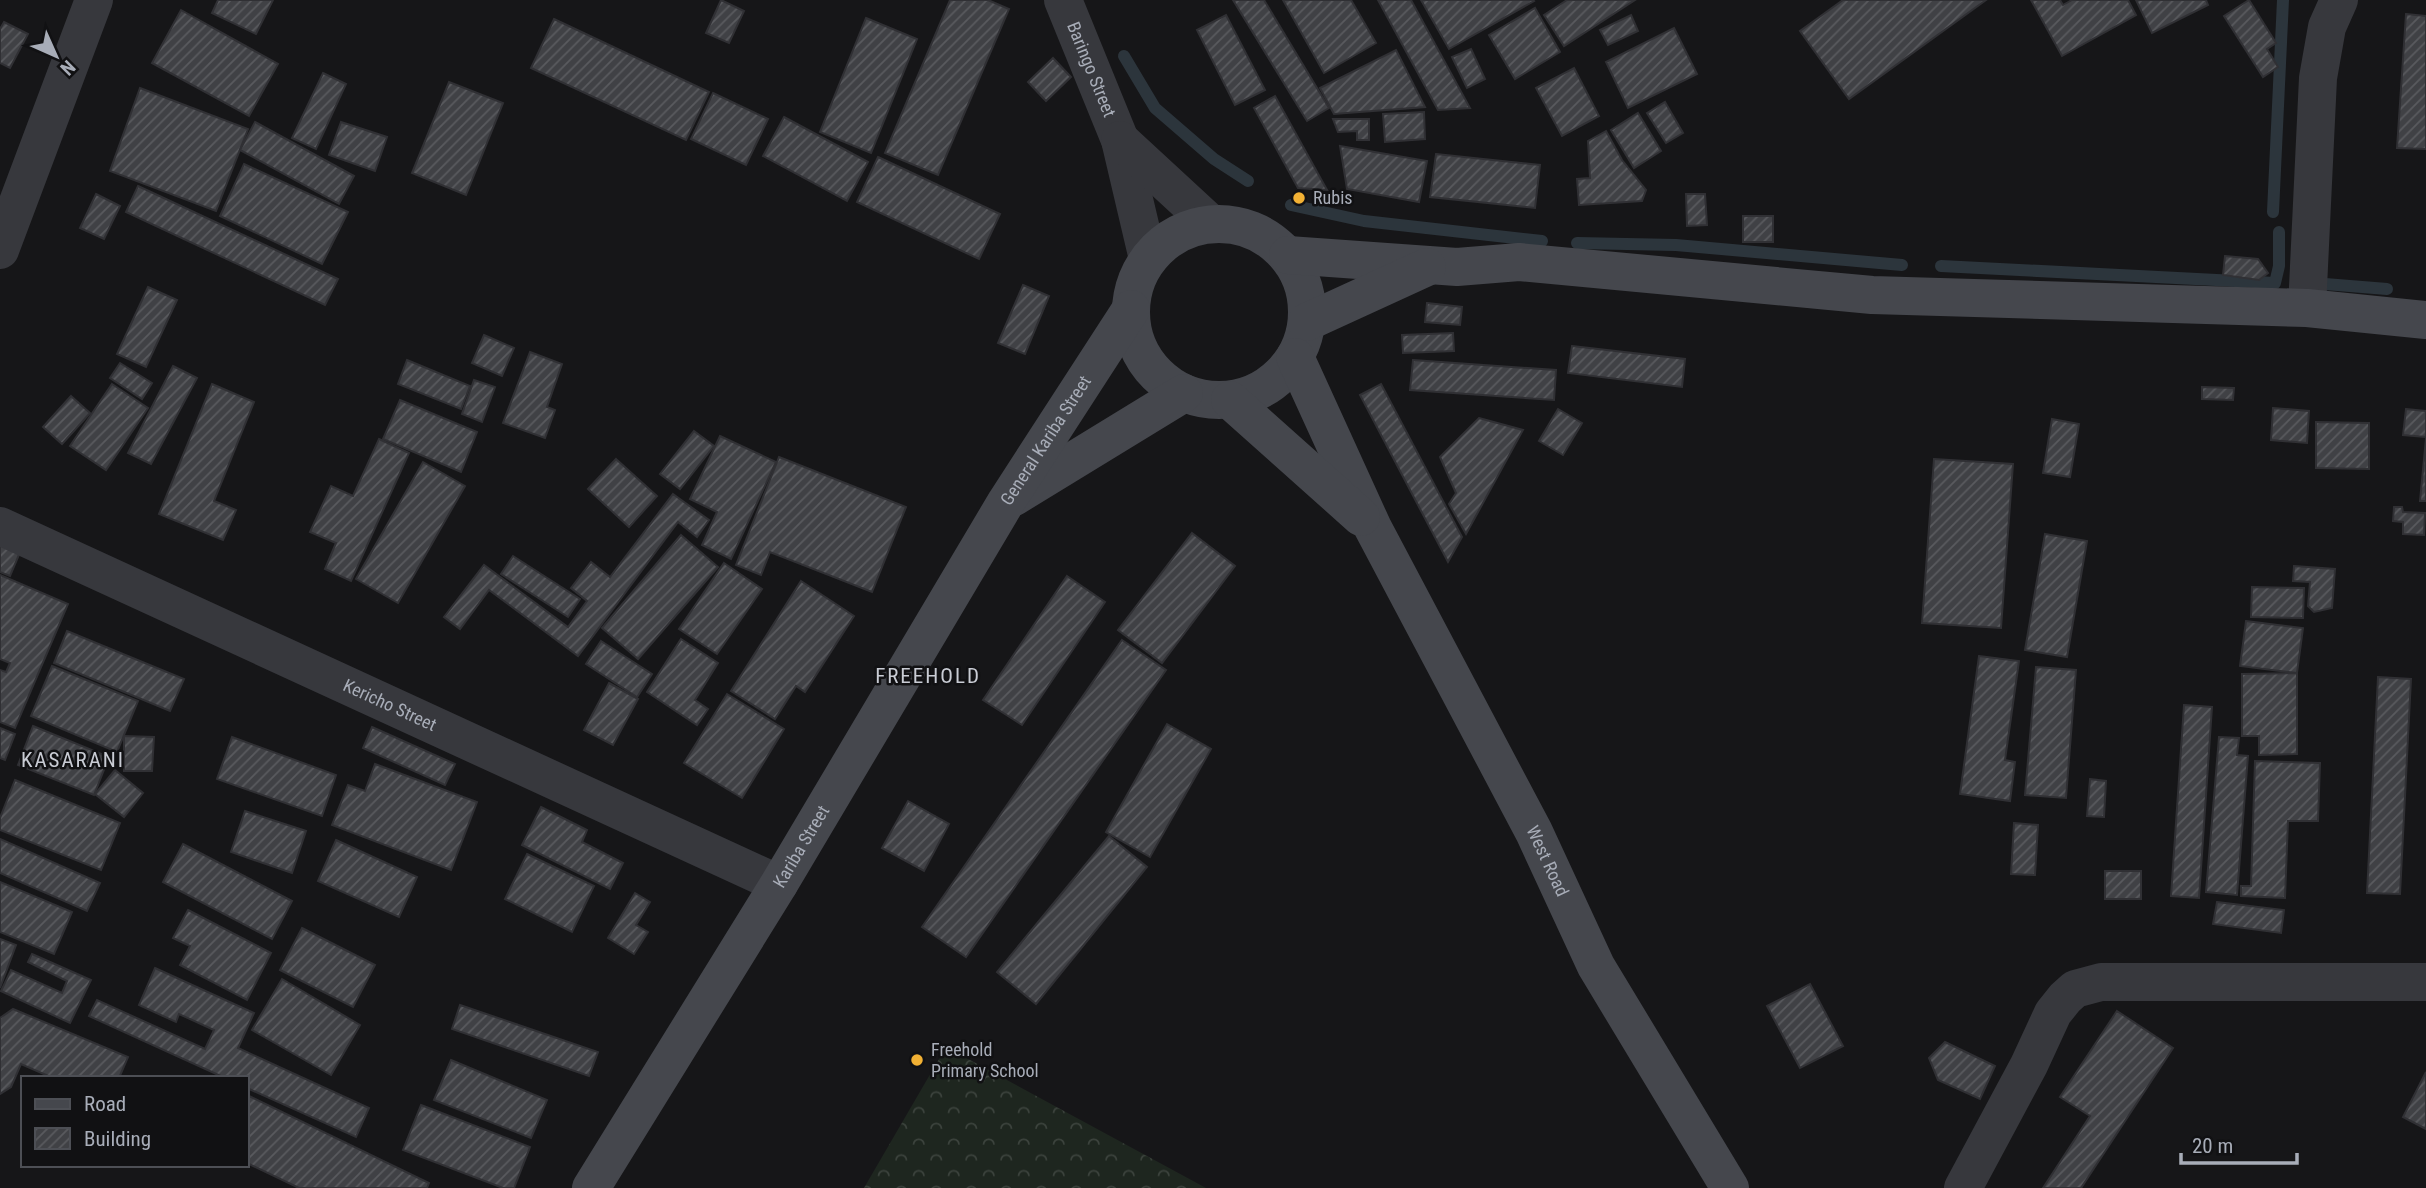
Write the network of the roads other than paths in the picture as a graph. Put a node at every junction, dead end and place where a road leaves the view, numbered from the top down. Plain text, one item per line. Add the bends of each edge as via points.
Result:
1 (94, 0) edge
2 (1063, 0) edge
3 (2339, 0) edge
4 (1120, 139) junction
5 (1211, 224) junction
6 (0, 250) edge
7 (1288, 255) junction
8 (1148, 259) junction
9 (1433, 265) junction
10 (2307, 308) junction
11 (1131, 309) junction
12 (2426, 320) edge
13 (1307, 322) junction
14 (1295, 357) junction
15 (1184, 393) junction
16 (1230, 400) junction
17 (1006, 502) junction
18 (0, 526) edge
19 (1373, 528) junction
20 (779, 884) junction
21 (2426, 982) edge
22 (590, 1188) edge
23 (1730, 1188) edge
24 (1964, 1188) edge

1 - 6 street
2 - 4 street, Baringo Street
3 - 10 street via 2327,27 2318,78
4 - 5 street, Baringo Street
4 - 8 street, Baringo Street
5 - 7 street via 1254,230
5 - 8 street via 1187,229
7 - 9 street
7 - 13 street via 1304,287
8 - 11 street via 1136,283
9 - 10 street via 1519,262 1872,295
9 - 13 street
10 - 12 street
11 - 15 street via 1133,336 1144,360
11 - 17 street, General Kariba Street
13 - 14 street
14 - 16 street via 1268,386
14 - 19 street, West Road
15 - 16 street
15 - 17 street, General Kariba Street
16 - 19 street, West Road
17 - 20 street, Kariba Street
18 - 20 street, Kericho Street
19 - 23 street, West Road via 1534,832 1596,966
20 - 22 street, Kariba Street
21 - 24 street via 2084,985 2053,1013

